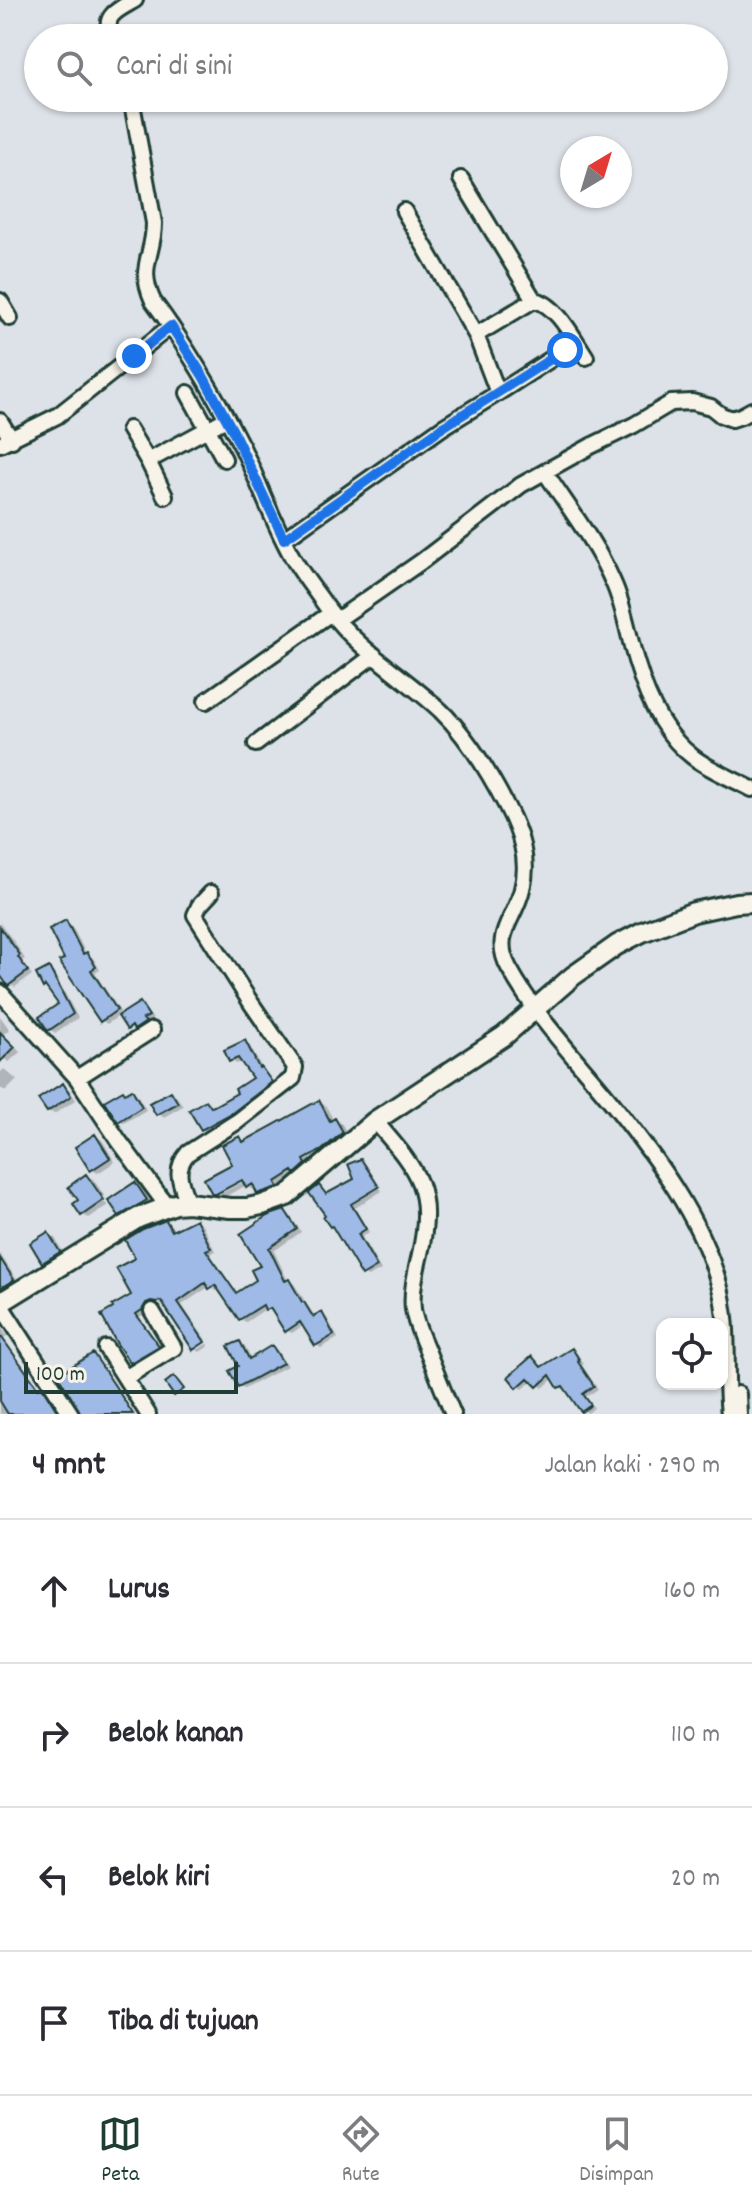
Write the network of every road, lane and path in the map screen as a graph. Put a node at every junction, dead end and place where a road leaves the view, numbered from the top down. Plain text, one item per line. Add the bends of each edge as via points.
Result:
1 (135, 0) edge
2 (108, 24) edge
3 (134, 112) edge
4 (461, 179) dead end
5 (404, 211) dead end
6 (534, 300) junction
7 (0, 301) edge
8 (10, 318) dead end
9 (171, 326) junction
10 (476, 335) junction
11 (565, 350) dead end
12 (586, 357) dead end
13 (188, 393) dead end
14 (498, 393) junction
15 (752, 410) edge
16 (226, 419) junction
17 (0, 421) edge
18 (208, 428) junction
19 (129, 429) dead end
20 (6, 442) edge
21 (224, 459) dead end
22 (148, 461) junction
23 (545, 472) junction
24 (165, 496) dead end
25 (284, 539) junction
26 (334, 616) junction
27 (374, 655) junction
28 (206, 701) dead end
29 (256, 744) dead end
30 (752, 789) edge
31 (211, 893) dead end
32 (752, 902) edge
33 (0, 992) edge
34 (535, 1010) junction
35 (152, 1030) dead end
36 (77, 1078) junction
37 (375, 1121) junction
38 (188, 1203) junction
39 (167, 1206) junction
40 (0, 1303) edge
41 (152, 1311) dead end
42 (106, 1348) dead end
43 (125, 1378) junction
44 (738, 1394) dead end
45 (71, 1414) edge
46 (148, 1414) edge
47 (453, 1414) edge
48 (729, 1414) edge
49 (739, 1414) edge

1 - 2 street via 113,14
3 - 9 street via 154,223 147,288
4 - 6 street
5 - 10 street
6 - 10 street
6 - 12 street via 555,312
7 - 8 street
9 - 16 street
9 - 20 street via 57,416
10 - 14 street
11 - 14 street
13 - 18 street
14 - 25 street
15 - 23 street via 732,419 692,402 671,403
16 - 18 street
16 - 25 street
17 - 20 street
18 - 21 street
18 - 22 street
19 - 22 street
22 - 24 street
23 - 26 street via 422,561
23 - 30 street via 612,580 658,717 694,758
25 - 26 street
26 - 27 street
26 - 28 street
27 - 29 street
27 - 34 street via 457,728 521,837 522,891 501,947
31 - 38 street via 195,915 295,1074 183,1159 178,1175
32 - 34 street via 694,912 642,932 573,976
33 - 36 street
34 - 37 street
34 - 48 street via 663,1171 703,1240 725,1317
35 - 36 street
36 - 39 street
37 - 38 street via 276,1201 247,1208
37 - 47 street via 409,1160 421,1186 424,1229 413,1309
38 - 39 street
39 - 40 street via 138,1218
40 - 45 street
41 - 43 street via 174,1348
42 - 43 street
43 - 46 street
44 - 49 street

